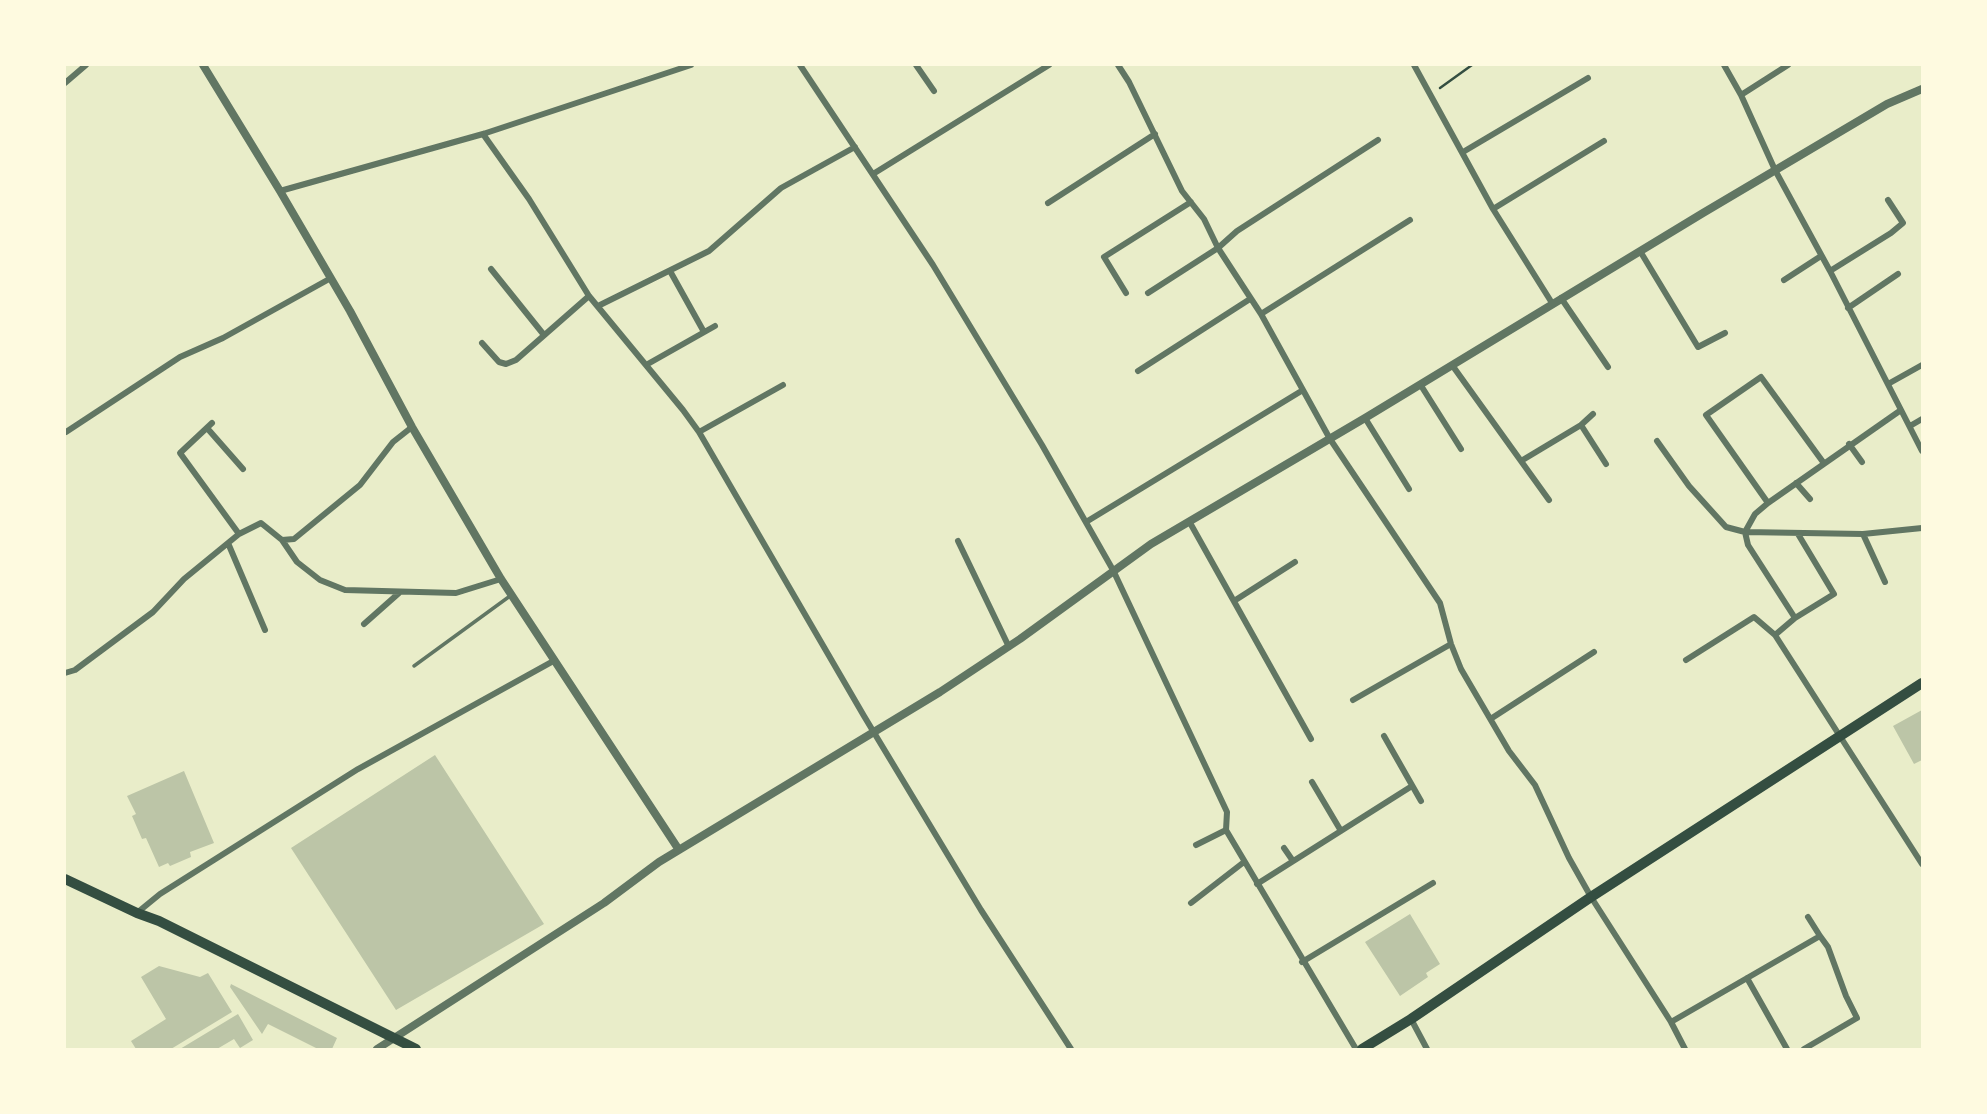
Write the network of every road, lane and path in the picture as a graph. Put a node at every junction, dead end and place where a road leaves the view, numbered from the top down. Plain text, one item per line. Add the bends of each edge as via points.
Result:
1 (86, 65) edge
2 (203, 65) edge
3 (691, 65) edge
4 (800, 65) edge
5 (916, 65) edge
6 (1049, 65) edge
7 (1118, 65) edge
8 (1414, 65) edge
9 (1472, 65) edge
10 (1724, 65) edge
11 (1788, 65) edge
12 (1588, 78) dead end
13 (65, 83) edge
14 (1922, 89) edge
15 (934, 91) dead end
16 (1431, 93) junction
17 (1741, 95) junction
18 (483, 134) junction
19 (1155, 134) junction
20 (1378, 141) dead end
21 (1604, 141) dead end
22 (855, 147) junction
23 (1463, 152) junction
24 (1775, 170) junction
25 (873, 174) junction
26 (280, 191) junction
27 (1888, 200) dead end
28 (1191, 202) junction
29 (1048, 203) dead end
30 (1493, 209) junction
31 (1410, 220) dead end
32 (1218, 247) junction
33 (1640, 251) junction
34 (1821, 256) junction
35 (491, 269) dead end
36 (670, 271) junction
37 (1830, 271) junction
38 (1898, 275) dead end
39 (331, 278) junction
40 (1784, 280) dead end
41 (1126, 293) dead end
42 (1148, 293) dead end
43 (589, 296) junction
44 (1561, 298) junction
45 (1250, 299) junction
46 (1552, 303) junction
47 (598, 306) junction
48 (1848, 308) junction
49 (1261, 314) junction
50 (715, 326) dead end
51 (704, 332) junction
52 (1725, 333) dead end
53 (544, 335) junction
54 (482, 343) dead end
55 (646, 365) junction
56 (1452, 365) junction
57 (1922, 365) edge
58 (1608, 367) dead end
59 (1138, 371) dead end
60 (1420, 384) junction
61 (1888, 384) junction
62 (783, 385) dead end
63 (1303, 390) junction
64 (1901, 410) junction
65 (1593, 414) dead end
66 (1365, 418) junction
67 (1922, 419) edge
68 (1581, 425) junction
69 (1910, 426) junction
70 (412, 427) junction
71 (66, 432) edge
72 (699, 432) junction
73 (1331, 439) junction
74 (1657, 441) dead end
75 (1849, 444) junction
76 (1461, 449) dead end
77 (1922, 451) edge
78 (1521, 461) junction
79 (1823, 462) junction
80 (1862, 462) dead end
81 (1606, 464) dead end
82 (243, 469) dead end
83 (1796, 483) junction
84 (1409, 489) dead end
85 (1810, 499) dead end
86 (1549, 500) dead end
87 (1768, 503) junction
88 (1189, 521) junction
89 (1086, 522) junction
90 (1922, 528) edge
91 (1745, 532) junction
92 (240, 534) junction
93 (1798, 534) junction
94 (1863, 534) junction
95 (282, 540) junction
96 (958, 541) dead end
97 (228, 543) junction
98 (1295, 562) dead end
99 (1113, 570) junction
100 (501, 579) junction
101 (1885, 582) dead end
102 (399, 593) junction
103 (511, 594) junction
104 (1234, 601) junction
105 (1795, 618) junction
106 (364, 624) dead end
107 (265, 630) dead end
108 (1775, 635) junction
109 (1451, 644) junction
110 (1009, 647) junction
111 (1594, 652) dead end
112 (555, 660) junction
113 (1686, 660) dead end
114 (414, 666) dead end
115 (65, 673) edge
116 (1922, 683) edge
117 (1353, 700) dead end
118 (1492, 718) junction
119 (875, 733) junction
120 (1384, 736) dead end
121 (1841, 737) junction
122 (1311, 739) dead end
123 (1312, 782) dead end
124 (1412, 786) junction
125 (1421, 801) dead end
126 (1226, 830) junction
127 (1341, 831) junction
128 (1196, 845) dead end
129 (1284, 848) dead end
130 (679, 850) junction
131 (1293, 861) junction
132 (1244, 862) junction
133 (1922, 863) edge
134 (65, 879) edge
135 (1433, 883) dead end
136 (1257, 884) junction
137 (1591, 897) junction
138 (1191, 902) dead end
139 (137, 913) junction
140 (1808, 917) dead end
141 (1820, 936) junction
142 (1302, 962) junction
143 (1747, 978) junction
144 (1411, 1019) junction
145 (1671, 1022) junction
146 (393, 1038) junction
147 (377, 1049) edge
148 (416, 1049) edge
149 (1071, 1049) edge
150 (1356, 1049) edge
151 (1362, 1049) edge
152 (1427, 1049) edge
153 (1685, 1049) edge
154 (1787, 1049) edge
155 (1804, 1049) edge

1 - 13 street
2 - 26 street
3 - 18 street
4 - 22 street
5 - 15 street
6 - 25 street
7 - 19 street
8 - 16 street
9 - 16 path
10 - 17 street
11 - 17 street
12 - 23 street
14 - 24 street via 1887,104
16 - 23 street
17 - 24 street
18 - 26 street
18 - 43 street
19 - 28 street
19 - 29 street
20 - 32 street
21 - 30 street
22 - 25 street
22 - 36 street via 781,188 709,251
23 - 30 street
24 - 33 street
24 - 34 street
25 - 89 street via 933,265
26 - 39 street
27 - 37 street via 1903,223
28 - 32 street
28 - 41 street via 1104,257
30 - 46 street
31 - 49 street
32 - 42 street
32 - 45 street
33 - 44 street
33 - 52 street via 1698,348
34 - 37 street
34 - 40 street
35 - 53 street
36 - 47 street
36 - 51 street
37 - 48 street
38 - 48 street
39 - 70 street
39 - 71 street via 180,357
43 - 47 street
43 - 53 street
44 - 46 street
44 - 58 street
45 - 49 street
45 - 59 street
46 - 56 street
47 - 55 street
48 - 61 street
49 - 63 street
50 - 51 street
51 - 55 street
53 - 54 street via 506,364
55 - 72 street
56 - 60 street
56 - 78 street
57 - 61 street
60 - 66 street
60 - 76 street
61 - 64 street
62 - 72 street
63 - 73 street
63 - 89 street
64 - 69 street
64 - 75 street
65 - 68 street
66 - 73 street
66 - 84 street
67 - 69 street
68 - 78 street
68 - 81 street
69 - 77 street
70 - 95 street via 393,442 360,485 294,539
70 - 100 street
72 - 119 street
73 - 88 street
73 - 109 street via 1440,603
74 - 91 street via 1726,527
75 - 79 street
75 - 80 street
78 - 86 street
79 - 83 street
79 - 87 street via 1761,377 1706,415
82 - 92 street via 209,426 180,453
83 - 85 street
83 - 87 street
87 - 91 street
88 - 99 street
88 - 104 street
89 - 99 street
90 - 94 street
91 - 93 street
91 - 105 street via 1748,545
92 - 95 street via 261,523
92 - 97 street
93 - 94 street
93 - 105 street via 1834,594
94 - 101 street
95 - 102 street via 297,562 320,580 345,590
96 - 110 street
97 - 107 street
97 - 115 street via 153,612
98 - 104 street
99 - 110 street
99 - 126 street via 1227,812
100 - 102 street via 456,593
100 - 103 street
102 - 106 street
103 - 112 street
103 - 114 lane
104 - 122 street
105 - 108 street
108 - 113 street via 1754,617
108 - 121 street
109 - 117 street
109 - 118 street
110 - 119 street
111 - 118 street
112 - 130 street
112 - 139 street via 358,769
116 - 121 main road
118 - 137 street via 1509,751 1535,785
119 - 130 street
119 - 149 street
120 - 124 street
121 - 133 street
121 - 137 main road
123 - 127 street
124 - 125 street
124 - 127 street
126 - 128 street
126 - 132 street
127 - 131 street
129 - 131 street
130 - 146 street
131 - 136 street
132 - 136 street
132 - 138 street
134 - 139 main road
135 - 142 street
136 - 142 street
137 - 144 main road
137 - 145 street
139 - 146 main road
140 - 141 street
141 - 143 street
141 - 155 street via 1857,1018
142 - 150 street
143 - 145 street
143 - 154 street
144 - 151 main road
144 - 152 street
145 - 153 street
146 - 147 street
146 - 148 main road

